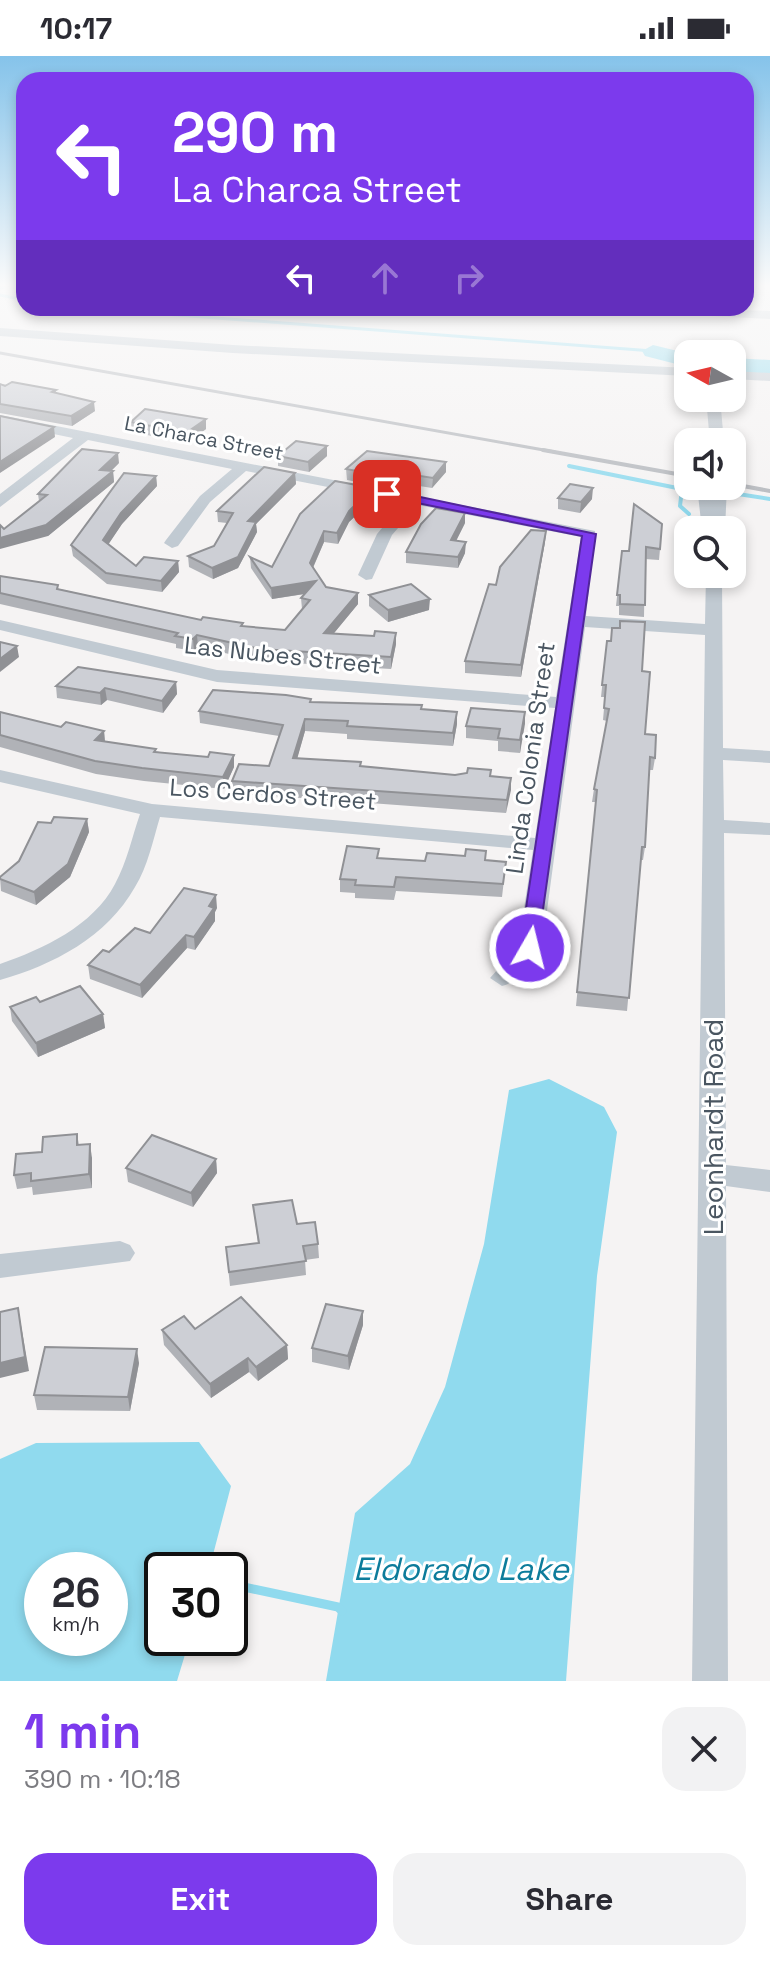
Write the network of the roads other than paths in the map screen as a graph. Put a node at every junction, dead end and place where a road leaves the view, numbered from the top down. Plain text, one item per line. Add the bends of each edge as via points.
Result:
1 (507, 363) edge
2 (674, 371) edge
3 (746, 376) edge
4 (770, 377) edge
5 (714, 412) edge
6 (0, 419) edge
7 (714, 425) junction
8 (712, 428) edge
9 (715, 428) edge
10 (87, 435) junction
11 (244, 466) junction
12 (415, 499) junction
13 (0, 502) edge
14 (589, 534) joint
15 (172, 543) dead end
16 (366, 575) dead end
17 (714, 588) edge
18 (575, 621) junction
19 (0, 625) edge
20 (713, 630) junction
21 (565, 703) junction
22 (715, 753) junction
23 (770, 757) edge
24 (0, 776) edge
25 (152, 810) junction
26 (714, 826) junction
27 (770, 829) edge
28 (544, 845) junction
29 (0, 972) edge
30 (502, 978) dead end
31 (713, 1174) junction
32 (770, 1181) edge
33 (120, 1253) dead end
34 (0, 1266) edge
35 (710, 1681) edge

1 - 2 street
3 - 4 street
5 - 7 street
6 - 10 street, La Charca Street
7 - 8 street
7 - 9 street
10 - 11 street, La Charca Street
10 - 13 street
11 - 12 street, La Charca Street
11 - 15 street via 205,499
12 - 14 street, La Charca Street
12 - 16 street via 385,534
14 - 18 street, Linda Colonia Street
17 - 20 street, Leonhardt Road
18 - 20 street
18 - 21 street, Linda Colonia Street
19 - 21 street, Las Nubes Street via 217,676
20 - 22 street, Leonhardt Road
21 - 28 street, Linda Colonia Street
22 - 23 street
22 - 26 street, Leonhardt Road
24 - 25 street, Los Cerdos Street
25 - 28 street, Los Cerdos Street
25 - 29 street via 129,878 104,913 61,946
26 - 27 street
26 - 31 street, Leonhardt Road
28 - 30 street, Linda Colonia Street via 530,948
31 - 32 street
31 - 35 street, Leonhardt Road
33 - 34 street

